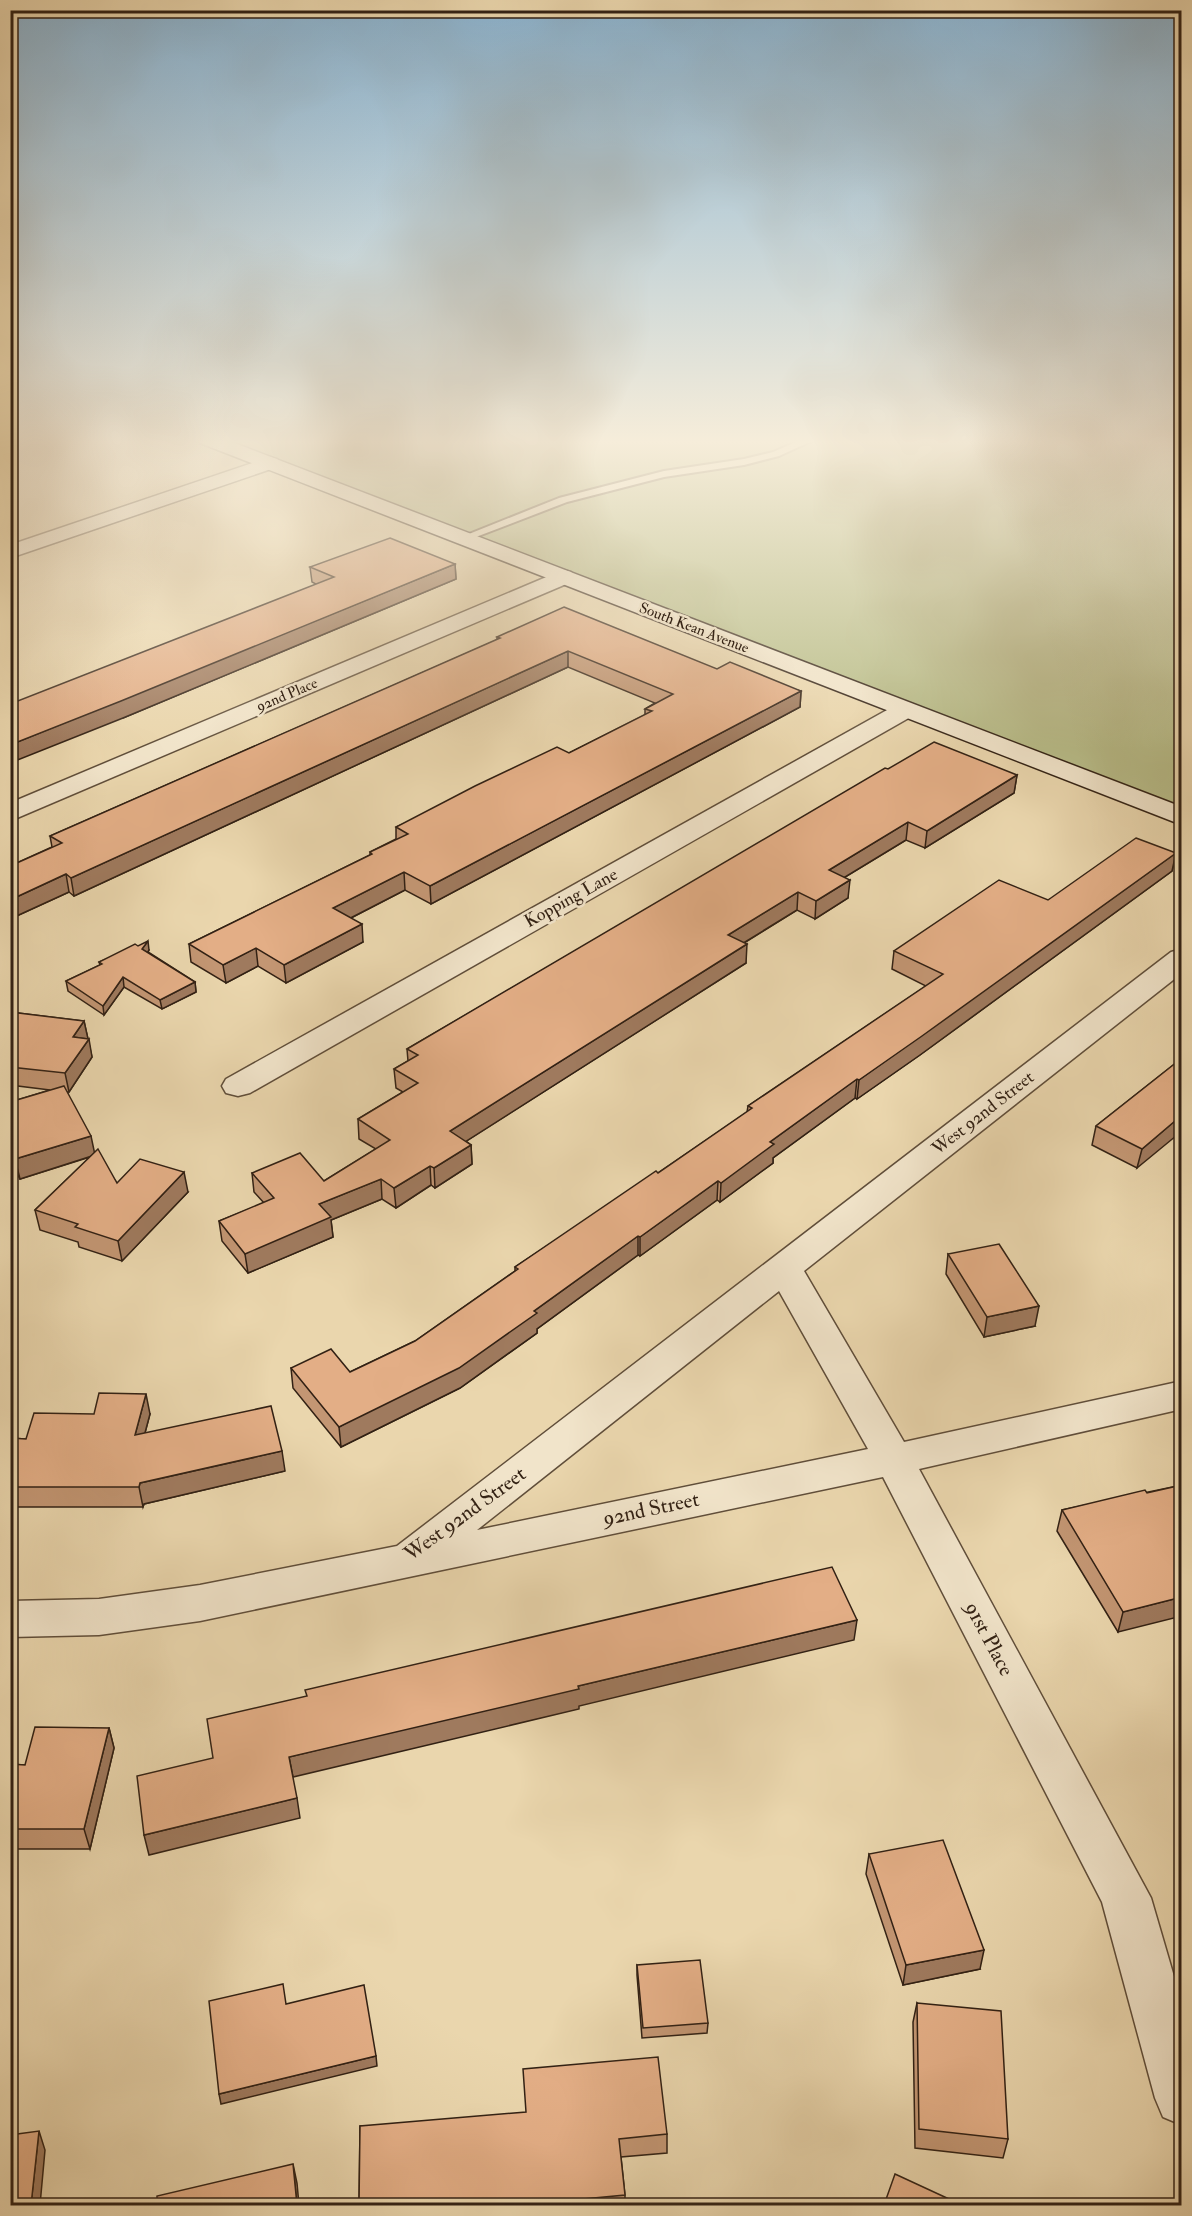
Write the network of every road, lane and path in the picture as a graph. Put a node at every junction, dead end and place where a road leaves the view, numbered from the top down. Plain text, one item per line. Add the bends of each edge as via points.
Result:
1 (38, 542) edge
2 (475, 542) edge
3 (10, 552) edge
4 (563, 577) junction
5 (905, 710) junction
6 (10, 813) edge
7 (1182, 817) edge
8 (1182, 958) edge
9 (238, 1086) dead end
10 (785, 1269) junction
11 (1182, 1395) edge
12 (893, 1458) junction
13 (410, 1560) junction
14 (10, 1619) edge
15 (1182, 2098) edge

1 - 3 street
2 - 4 street, South Kean Avenue
4 - 5 street, South Kean Avenue
4 - 6 street, 92nd Place
5 - 7 street, South Kean Avenue
5 - 9 street, Kopping Lane
8 - 10 street, West 92nd Street
10 - 12 street
10 - 13 street, West 92nd Street
11 - 12 street
12 - 13 street, 92nd Street
12 - 15 street, 91st Place via 1125,1898
13 - 14 street, West 92nd Street via 200,1603 99,1617

